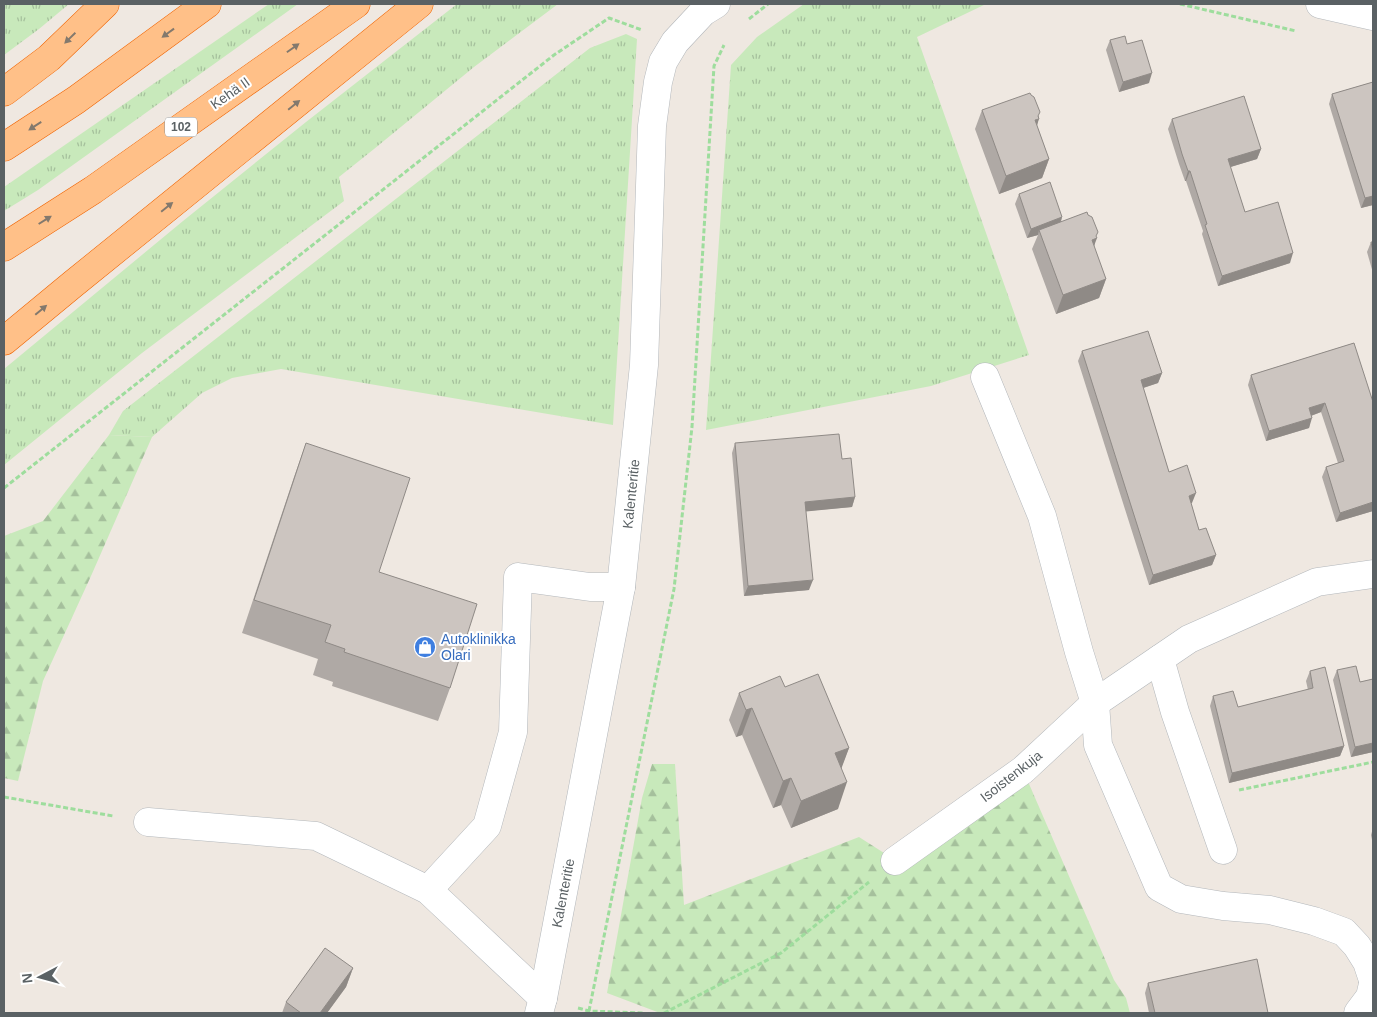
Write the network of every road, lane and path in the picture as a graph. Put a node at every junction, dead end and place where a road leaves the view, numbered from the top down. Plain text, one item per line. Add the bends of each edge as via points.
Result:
1 (105, 4) edge
2 (207, 4) edge
3 (356, 4) edge
4 (419, 4) edge
5 (716, 4) edge
6 (1180, 4) edge
7 (1320, 4) edge
8 (1373, 16) edge
9 (1296, 31) dead end
10 (675, 42) junction
11 (4, 92) edge
12 (4, 147) edge
13 (4, 247) edge
14 (4, 341) edge
15 (985, 377) dead end
16 (4, 488) edge
17 (1373, 574) edge
18 (622, 587) junction
19 (1160, 659) junction
20 (1095, 703) junction
21 (1373, 762) edge
22 (4, 797) edge
23 (1205, 798) junction
24 (148, 822) joint
25 (1222, 850) dead end
26 (895, 861) joint
27 (428, 890) junction
28 (1373, 982) edge
29 (541, 1006) edge
30 (589, 1010) junction
31 (643, 1013) edge
32 (664, 1013) edge
33 (1358, 1013) edge

1 -> 11 highway via 49,58
2 -> 12 highway via 76,100
13 -> 3 highway, Kehä II / 102 via 93,190
14 -> 4 highway
5 - 10 street, Kalenteritie via 703,12
6 - 9 path
7 - 8 street
10 - 16 path via 609,18 554,55
10 - 18 street, Kalenteritie via 663,62 652,126 644,366
10 - 30 path via 714,66 692,427 674,589
15 - 20 street via 1042,516
17 - 19 street, Isoistenkuja via 1317,582 1189,639
18 - 27 street via 590,587 518,577 513,732 487,826
18 - 29 street, Kalenteritie
19 - 20 street, Isoistenkuja
19 - 23 street
20 - 26 street, Isoistenkuja via 1023,770
20 - 28 street via 1098,745 1159,887 1181,899 1270,910 1314,920 1344,932 1368,962
21 - 23 path
22 - 24 path
23 - 25 street
24 - 27 street via 316,836
26 - 32 path via 781,953
27 - 29 street
28 - 33 street via 1370,997
29 - 30 path
30 - 31 path

